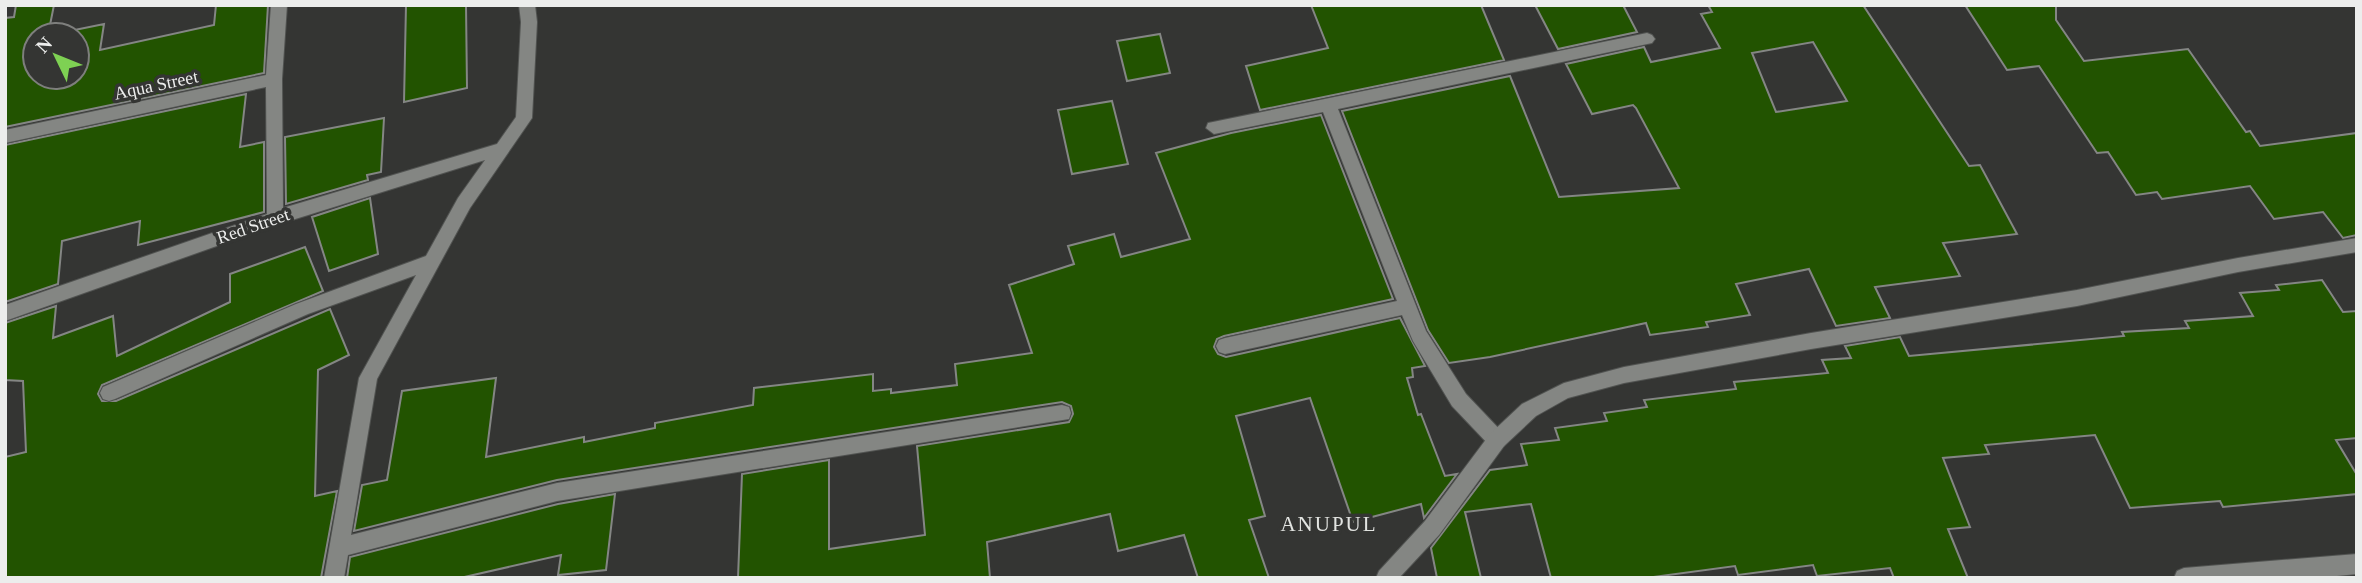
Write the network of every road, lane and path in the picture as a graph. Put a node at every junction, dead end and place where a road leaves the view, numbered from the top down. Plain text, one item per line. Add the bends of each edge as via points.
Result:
1 (279, 5) edge
2 (527, 5) edge
3 (1647, 39) dead end
4 (274, 79) junction
5 (1328, 105) junction
6 (1214, 128) dead end
7 (5, 137) edge
8 (504, 148) junction
9 (275, 218) junction
10 (2357, 245) edge
11 (433, 261) junction
12 (1408, 306) junction
13 (5, 313) edge
14 (1225, 346) dead end
15 (109, 393) dead end
16 (1062, 413) dead end
17 (1497, 440) junction
18 (338, 548) junction
19 (2357, 564) edge
20 (334, 578) edge
21 (1386, 578) edge
22 (2184, 578) edge

1 - 4 street
2 - 8 street via 524,118
3 - 5 street
4 - 7 street, Aqua Street
4 - 9 street
5 - 6 street
5 - 12 street
8 - 9 street, Red Street
8 - 11 street via 464,203
9 - 13 street, Red Street
10 - 17 street via 1625,375 1564,391 1529,410
11 - 15 street via 302,309
11 - 18 street via 368,378
12 - 14 street
12 - 17 street via 1419,335 1459,400
16 - 18 street via 557,492
17 - 21 street via 1432,528
18 - 20 street
19 - 22 street

